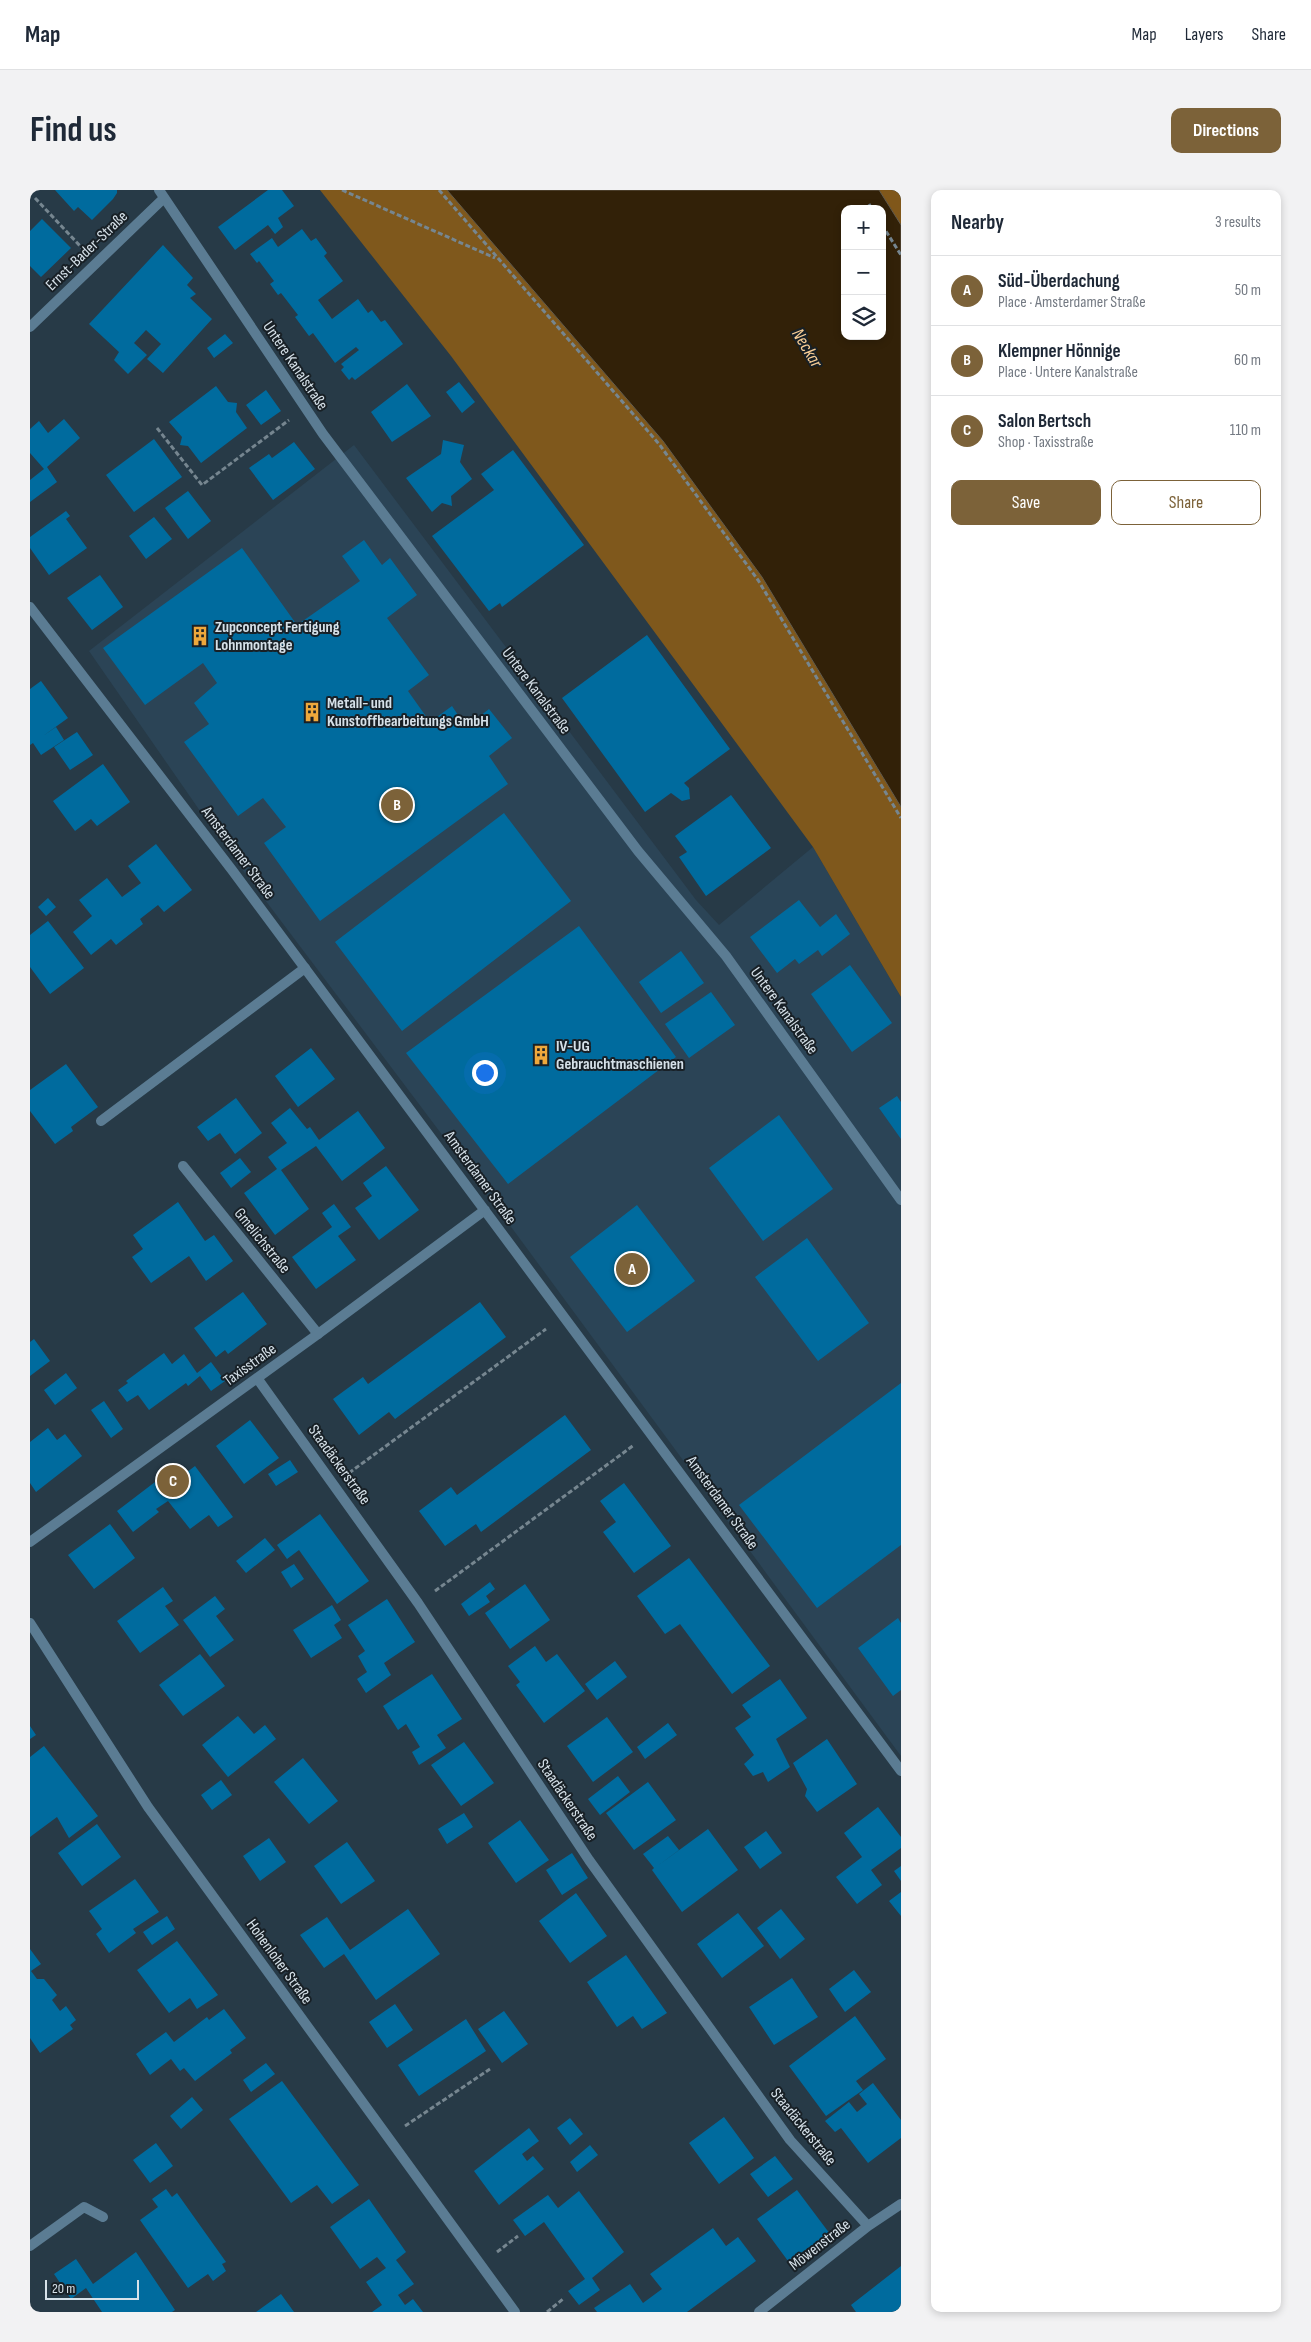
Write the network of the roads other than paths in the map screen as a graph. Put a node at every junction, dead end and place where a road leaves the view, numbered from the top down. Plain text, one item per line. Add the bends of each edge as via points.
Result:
1 (162, 194) edge
2 (30, 326) edge
3 (30, 606) edge
4 (305, 968) junction
5 (101, 1121) dead end
6 (183, 1166) dead end
7 (901, 1200) edge
8 (485, 1210) junction
9 (318, 1334) junction
10 (257, 1378) junction
11 (30, 1542) edge
12 (30, 1624) edge
13 (901, 1771) edge
14 (901, 2204) edge
15 (103, 2217) dead end
16 (868, 2226) junction
17 (30, 2246) edge
18 (515, 2312) edge
19 (759, 2312) edge

1 - 2 street, Ernst-Bader-Straße via 97,263
1 - 7 street, Untere Kanalstraße via 305,408 638,851 726,956
3 - 4 street, Amsterdamer Straße
4 - 5 street
4 - 8 street, Amsterdamer Straße
6 - 9 street, Gmelichstraße
8 - 9 street, Taxisstraße
8 - 13 street, Amsterdamer Straße
9 - 10 street, Taxisstraße
10 - 11 street, Taxisstraße
10 - 16 street, Staadäckerstraße via 418,1603 589,1860 790,2140
12 - 18 street, Hohenloher Straße via 148,1807
14 - 16 street, Möwenstraße
15 - 17 street via 84,2207
16 - 19 street, Möwenstraße

